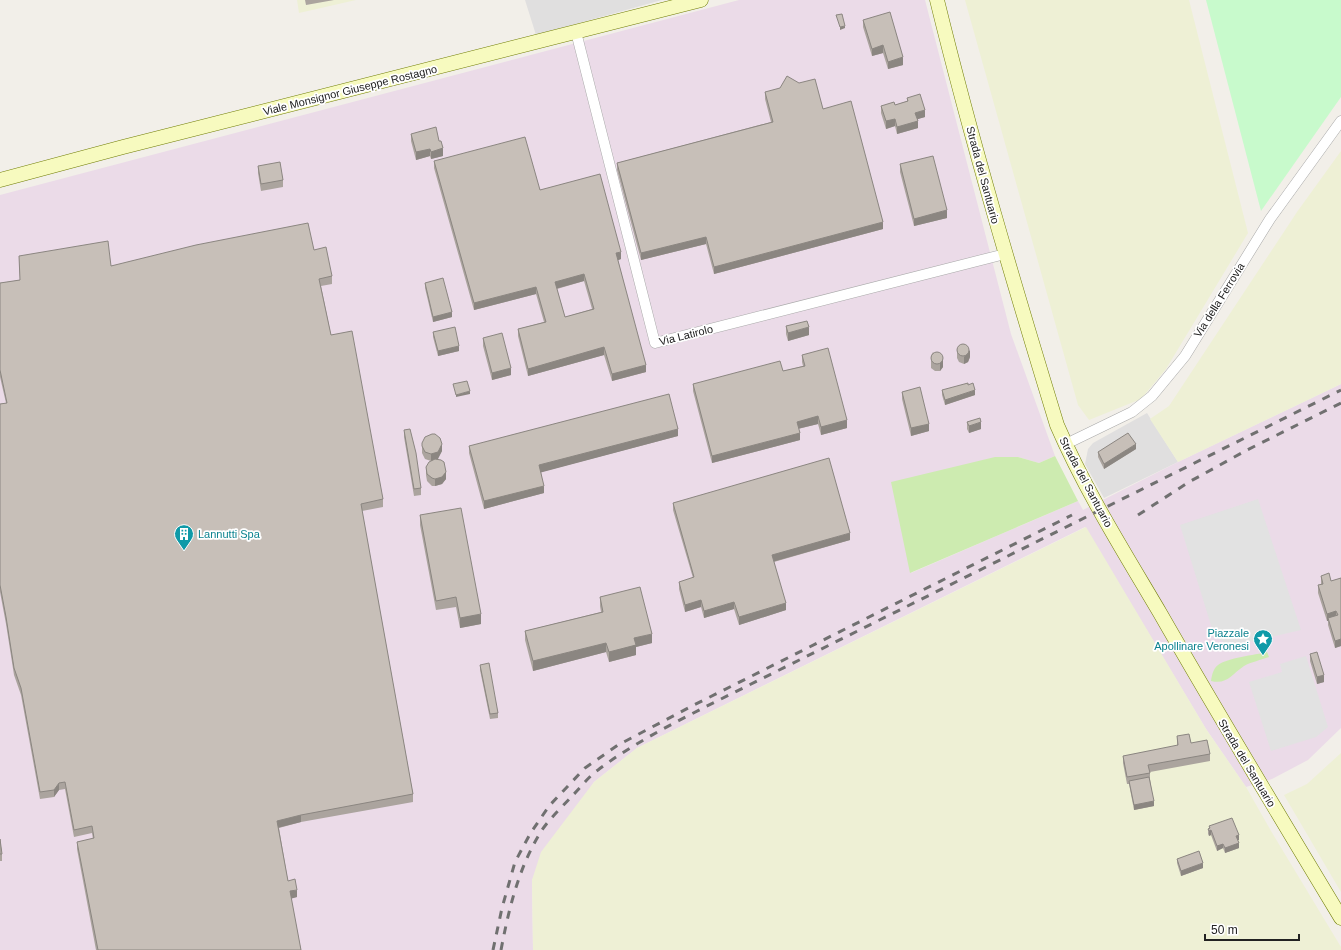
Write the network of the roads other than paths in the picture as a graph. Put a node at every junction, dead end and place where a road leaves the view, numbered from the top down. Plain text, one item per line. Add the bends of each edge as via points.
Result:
1 (701, 0) edge
2 (937, 0) edge
3 (576, 32) junction
4 (1341, 121) edge
5 (0, 180) edge
6 (1005, 254) junction
7 (1066, 444) junction
8 (1341, 918) edge

1 - 3 street, Viale Monsignor Giuseppe Rostagno
2 - 6 street, Strada del Santuario
3 - 5 street, Viale Monsignor Giuseppe Rostagno
3 - 6 street, Via Latirolo via 655,344
4 - 7 street, Via della Ferrovia via 1270,219 1186,356 1152,396 1132,412
6 - 7 street, Strada del Santuario via 1057,425
7 - 8 street, Strada del Santuario via 1100,510 1238,749

